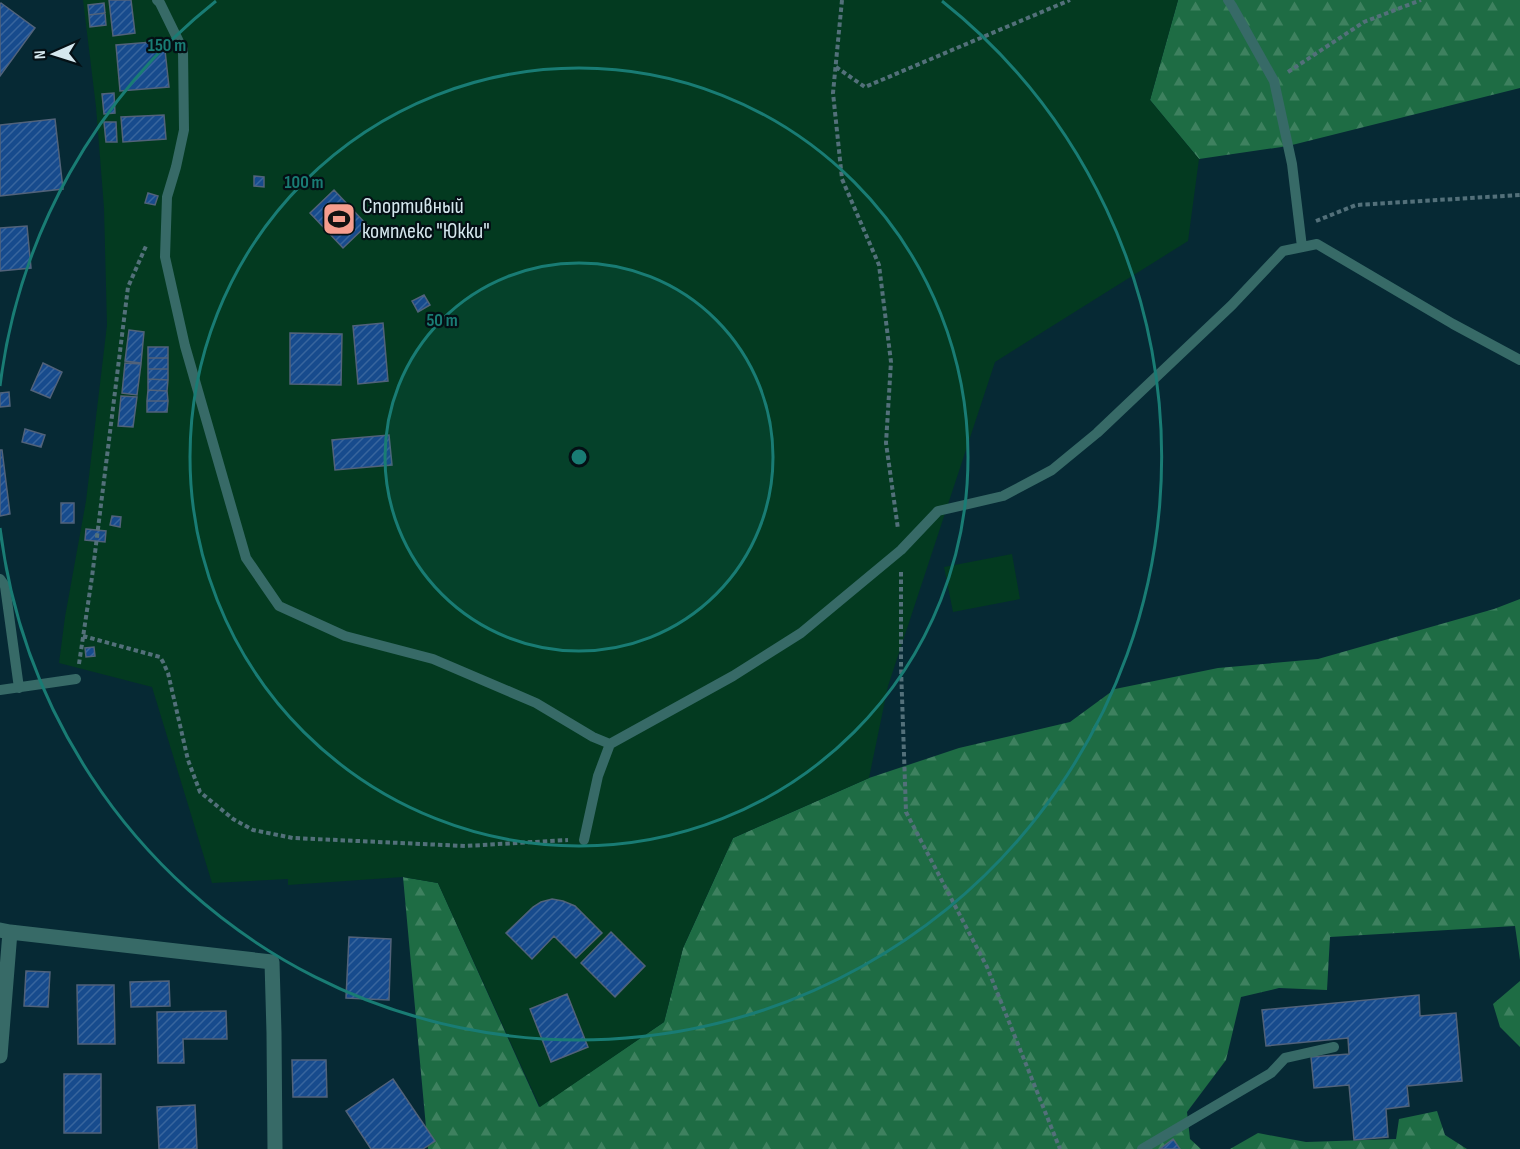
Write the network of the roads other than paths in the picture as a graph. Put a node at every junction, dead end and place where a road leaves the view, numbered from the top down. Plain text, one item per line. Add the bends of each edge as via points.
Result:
1 (157, 0) edge
2 (1228, 0) edge
3 (1302, 247) junction
4 (1520, 360) edge
5 (0, 579) edge
6 (76, 679) road end
7 (19, 687) junction
8 (0, 690) edge
9 (610, 744) junction
10 (584, 840) road end
11 (5, 931) edge
12 (1334, 1047) dead end
13 (0, 1056) edge
14 (275, 1149) edge
15 (1142, 1149) edge

1 - 9 lane via 183,50 184,130 167,197 165,257 185,346 246,558 279,606 345,636 433,659 536,703
2 - 3 lane via 1274,81 1292,164
3 - 4 lane via 1317,244
3 - 9 lane via 1283,251 1097,433 1052,470 1002,496 938,511 901,550 801,633 734,676
5 - 7 lane via 5,586
6 - 7 lane
7 - 8 lane
9 - 10 lane via 598,776
11 - 13 street
11 - 14 street via 272,962
12 - 15 lane via 1285,1058 1271,1073

